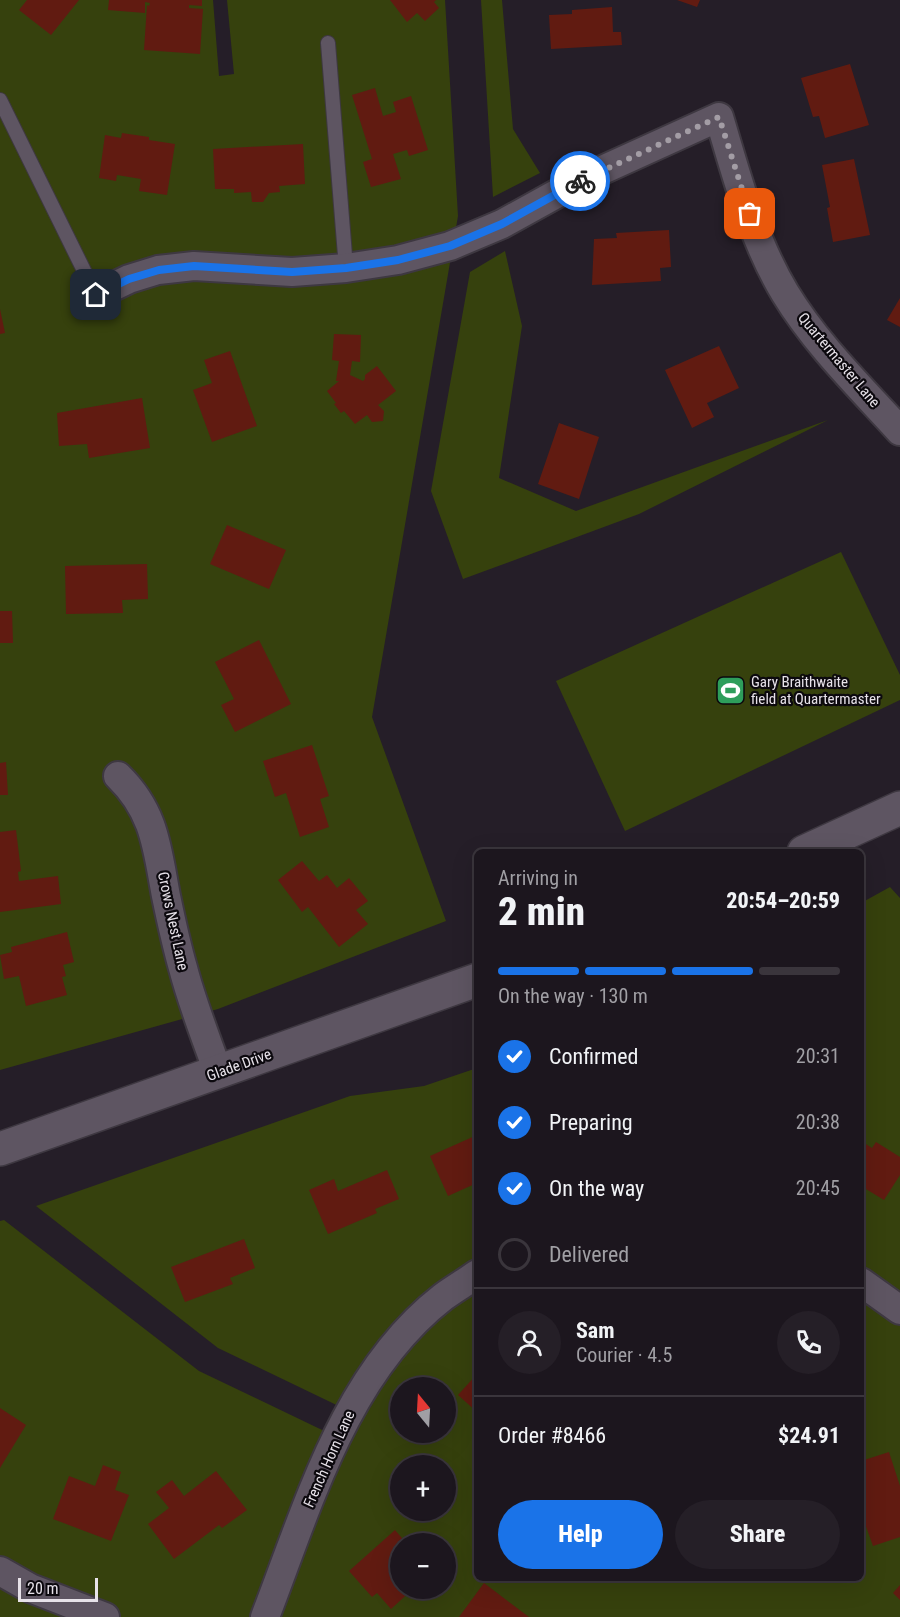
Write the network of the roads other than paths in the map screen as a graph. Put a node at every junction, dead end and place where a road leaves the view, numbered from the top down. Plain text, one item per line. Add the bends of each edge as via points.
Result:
1 (328, 44) dead end
2 (0, 100) edge
3 (346, 268) junction
4 (96, 295) joint
5 (900, 431) edge
6 (118, 776) dead end
7 (900, 808) edge
8 (811, 849) edge
9 (474, 981) edge
10 (218, 1072) junction
11 (0, 1149) edge
12 (474, 1276) edge
13 (864, 1284) edge
14 (900, 1310) edge
15 (0, 1571) edge
16 (105, 1617) edge
17 (265, 1617) edge

1 - 3 lane
2 - 4 lane
3 - 4 street via 292,272 194,266 159,270
3 - 5 street, Quartermaster Lane via 450,246 719,117 762,247 785,292 813,334
6 - 10 street, Crows Nest Lane via 146,811 156,839 183,969
7 - 8 street
9 - 10 street, Glade Drive
10 - 11 street, Glade Drive
12 - 17 street, French Horn Lane via 410,1327 356,1399 330,1449
13 - 14 street
15 - 16 street via 30,1588

